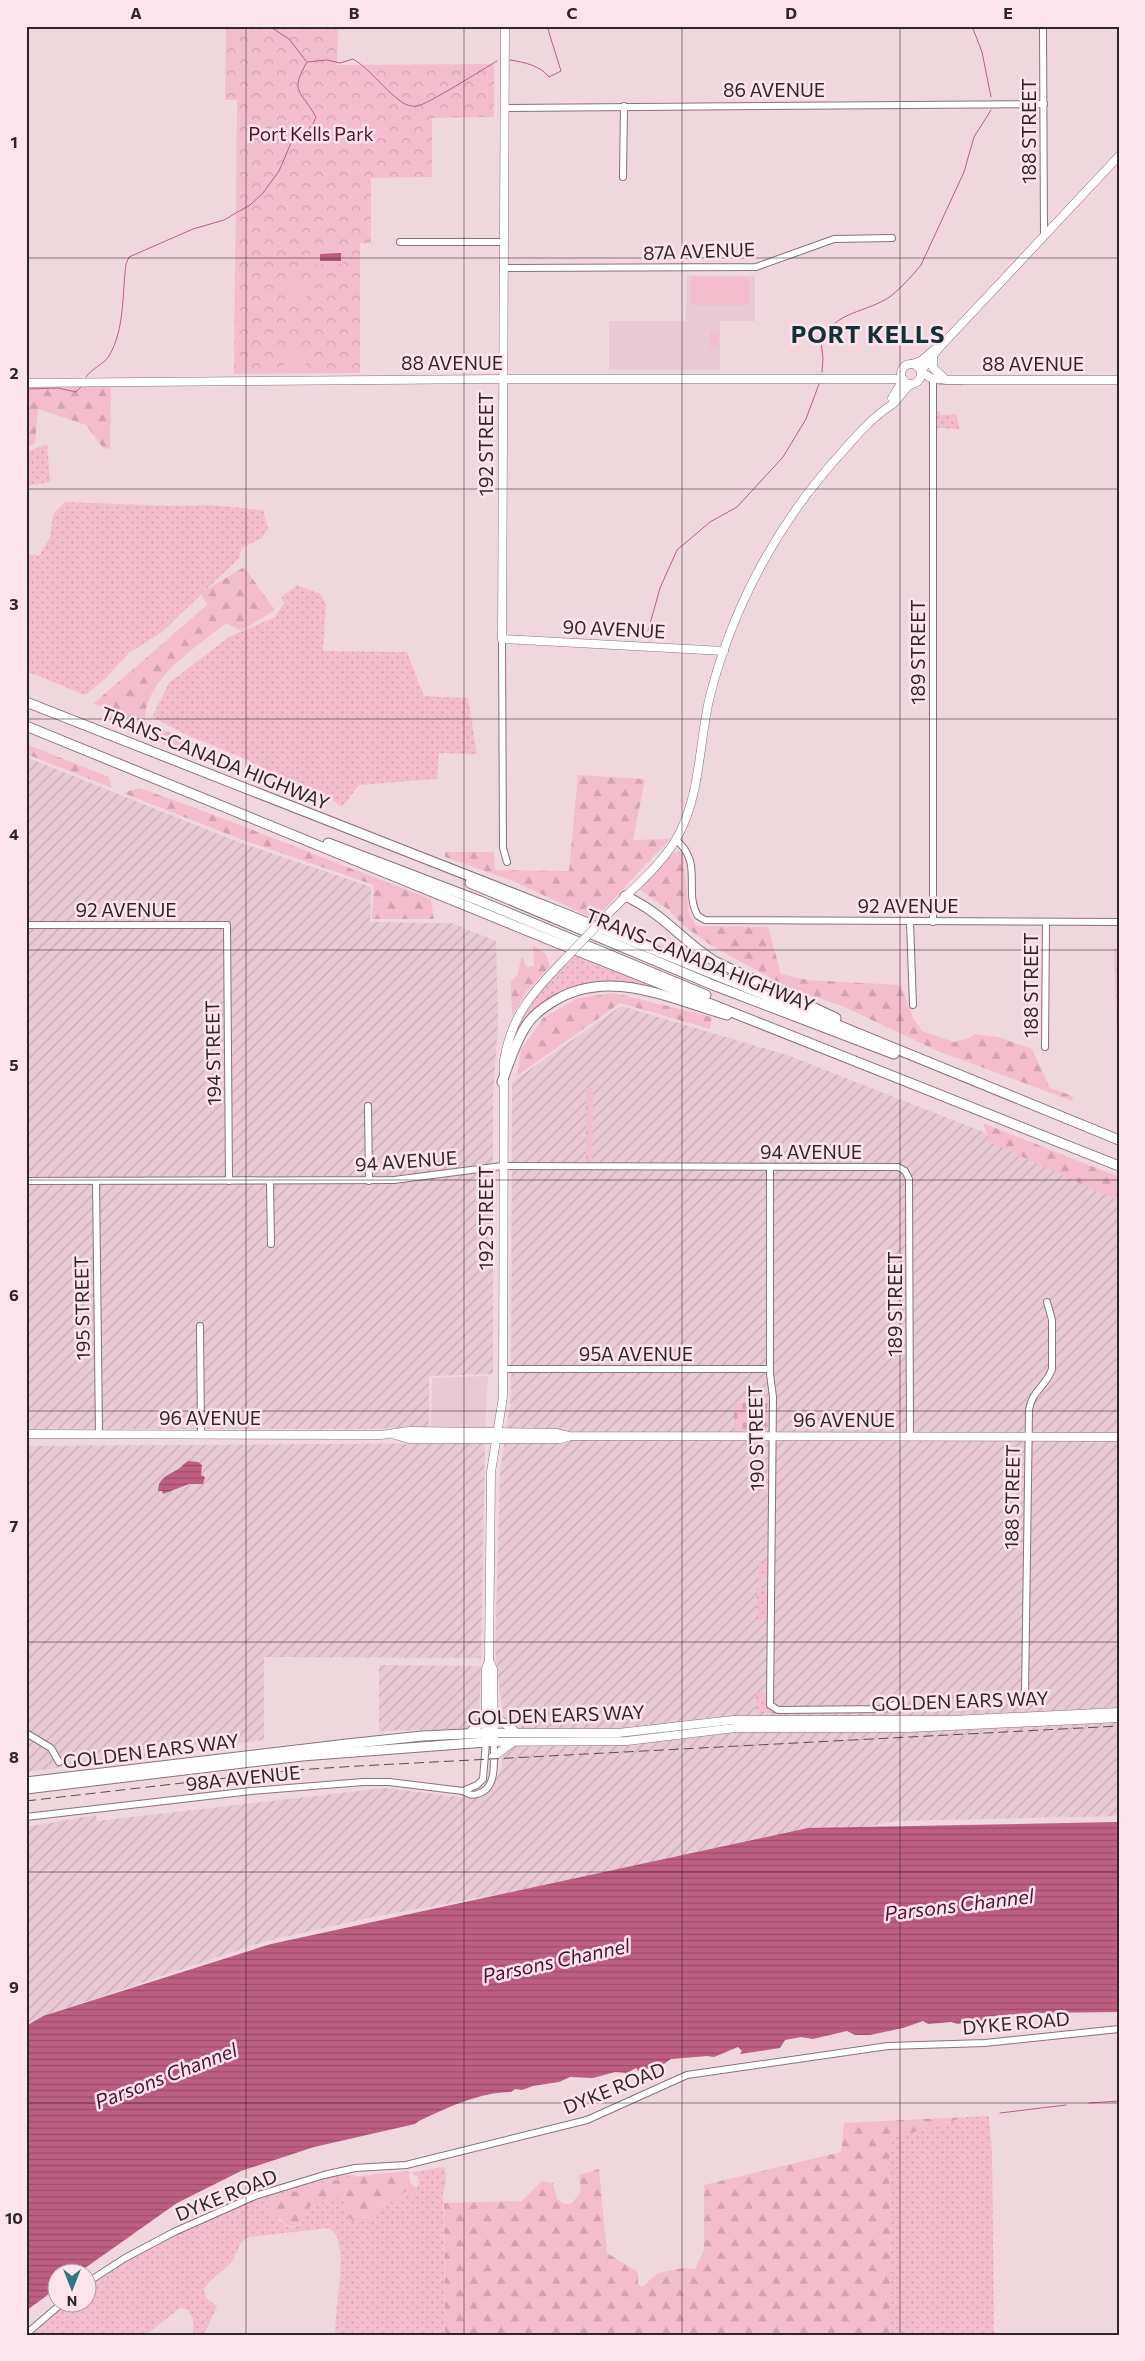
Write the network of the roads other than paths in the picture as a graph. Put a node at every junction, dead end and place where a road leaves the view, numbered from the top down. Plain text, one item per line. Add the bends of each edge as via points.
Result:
1 (505, 26) edge
2 (1043, 26) edge
3 (1044, 104) junction
4 (624, 106) junction
5 (504, 108) junction
6 (1119, 156) edge
7 (623, 177) dead end
8 (1044, 236) junction
9 (892, 238) dead end
10 (400, 242) dead end
11 (503, 242) junction
12 (503, 268) junction
13 (939, 348) junction
14 (933, 357) junction
15 (912, 364) junction
16 (903, 369) junction
17 (921, 372) junction
18 (502, 379) junction
19 (882, 379) junction
20 (946, 379) junction
21 (903, 380) junction
22 (1119, 380) edge
23 (933, 382) junction
24 (26, 383) edge
25 (915, 383) junction
26 (895, 394) junction
27 (885, 408) junction
28 (502, 639) junction
29 (724, 651) junction
30 (26, 702) edge
31 (26, 726) edge
32 (676, 840) junction
33 (391, 846) junction
34 (507, 862) dead end
35 (625, 896) junction
36 (910, 922) junction
37 (933, 922) junction
38 (1046, 922) junction
39 (1119, 922) edge
40 (26, 925) edge
41 (227, 925) joint
42 (913, 1005) dead end
43 (778, 1030) junction
44 (871, 1038) junction
45 (1045, 1047) dead end
46 (502, 1082) junction
47 (1002, 1092) junction
48 (368, 1106) dead end
49 (1119, 1140) edge
50 (502, 1166) junction
51 (1119, 1166) edge
52 (770, 1167) junction
53 (905, 1171) joint
54 (229, 1180) junction
55 (270, 1180) junction
56 (369, 1180) junction
57 (26, 1181) edge
58 (96, 1181) junction
59 (270, 1244) dead end
60 (1047, 1302) dead end
61 (200, 1326) dead end
62 (503, 1368) junction
63 (770, 1369) junction
64 (26, 1434) edge
65 (99, 1434) junction
66 (201, 1434) junction
67 (498, 1436) junction
68 (772, 1436) junction
69 (910, 1436) junction
70 (1028, 1437) junction
71 (1119, 1437) edge
72 (1021, 1699) dead end
73 (901, 1702) dead end
74 (1119, 1712) edge
75 (490, 1716) junction
76 (1119, 1718) edge
77 (516, 1732) junction
78 (26, 1733) edge
79 (470, 1734) junction
80 (490, 1737) junction
81 (513, 1742) junction
82 (493, 1757) junction
83 (59, 1762) dead end
84 (26, 1782) edge
85 (26, 1789) edge
86 (463, 1791) junction
87 (26, 1817) edge
88 (1119, 2029) edge
89 (98, 2276) edge
90 (49, 2314) edge
91 (26, 2334) edge

1 - 5 main road, 192 STREET
2 - 3 street, 188 STREET
3 - 4 street, 86 AVENUE
3 - 8 street, 188 STREET
4 - 5 street, 86 AVENUE
4 - 7 street
5 - 11 main road, 192 STREET
6 - 8 main road
8 - 13 main road
9 - 12 street, 87A AVENUE via 834,239 756,267
10 - 11 street
11 - 12 main road, 192 STREET
12 - 18 main road, 192 STREET
13 - 14 main road
13 - 15 main road via 917,364
14 - 17 main road
14 - 20 main road via 933,368
15 - 16 main road
15 - 17 main road
16 - 19 main road, 88 AVENUE
16 - 21 main road
17 - 20 main road, 88 AVENUE via 931,378
17 - 25 main road
18 - 19 main road, 88 AVENUE
18 - 24 main road, 88 AVENUE
18 - 28 main road, 192 STREET
19 - 21 main road, 88 AVENUE
19 - 26 main road via 893,386
20 - 22 main road, 88 AVENUE
20 - 23 main road, 88 AVENUE
21 - 25 main road
21 - 26 main road
23 - 25 main road, 88 AVENUE
23 - 37 street, 189 STREET
25 - 27 main road
26 - 27 main road
27 - 29 main road, 192 STREET via 826,469 791,516 747,593
28 - 29 main road, 90 AVENUE
28 - 34 street, 192 STREET via 503,848
29 - 32 main road, 192 STREET via 710,697 690,809
30 - 33 highway, TRANS-CANADA HIGHWAY
31 - 43 highway, TRANS-CANADA HIGHWAY
32 - 35 main road, 192 STREET
32 - 36 street, 92 AVENUE via 689,854 694,907 698,916 710,921
33 - 44 highway, TRANS-CANADA HIGHWAY
33 - 47 highway, TRANS-CANADA HIGHWAY via 494,893 713,984
35 - 44 highway via 656,912 714,961 846,1022
35 - 46 main road, 192 STREET, bridge via 534,992 516,1018 506,1046
36 - 37 street, 92 AVENUE
36 - 42 street
37 - 38 street, 92 AVENUE
38 - 39 street, 92 AVENUE
38 - 45 street, 188 STREET
40 - 41 street, 92 AVENUE
41 - 54 street, 194 STREET
43 - 46 highway via 624,985 596,985 570,991 546,1005 527,1024
43 - 51 highway, TRANS-CANADA HIGHWAY
44 - 47 highway, TRANS-CANADA HIGHWAY
46 - 50 main road, 192 STREET
47 - 49 highway, TRANS-CANADA HIGHWAY
48 - 56 street
50 - 52 street, 94 AVENUE
50 - 56 street, 94 AVENUE via 414,1179
50 - 62 main road, 192 STREET
52 - 53 street, 94 AVENUE via 898,1166
52 - 63 street, 190 STREET
53 - 69 street, 189 STREET via 909,1179
54 - 55 street, 94 AVENUE
54 - 58 street, 94 AVENUE
55 - 56 street, 94 AVENUE
55 - 59 street
57 - 58 street, 94 AVENUE
58 - 65 street, 195 STREET
60 - 70 street, 188 STREET via 1052,1320 1052,1370 1030,1400
61 - 66 street
62 - 63 street, 95A AVENUE
62 - 67 main road, 192 STREET
63 - 68 street, 190 STREET
64 - 65 main road, 96 AVENUE
65 - 66 main road, 96 AVENUE
66 - 67 main road, 96 AVENUE via 393,1435 409,1431
67 - 68 main road, 96 AVENUE via 556,1433 570,1436
67 - 75 main road, 192 STREET via 491,1472 489,1660 486,1669
68 - 69 main road, 96 AVENUE
68 - 73 street, 190 STREET via 771,1708 884,1709
69 - 70 main road, 96 AVENUE
70 - 71 main road, 96 AVENUE
70 - 72 street, 188 STREET via 1025,1694
74 - 77 main road, GOLDEN EARS WAY via 943,1720 733,1720 628,1732
75 - 77 main road
75 - 79 highway
75 - 80 main road, 192 STREET
76 - 81 main road, GOLDEN EARS WAY via 910,1728 735,1728 640,1740
77 - 80 main road, GOLDEN EARS WAY
78 - 83 street via 51,1748
79 - 80 highway, GOLDEN EARS WAY
79 - 84 highway, GOLDEN EARS WAY via 338,1745
80 - 81 main road, GOLDEN EARS WAY
80 - 82 street, 192 STREET
80 - 85 highway, GOLDEN EARS WAY
80 - 86 street, 192 STREET via 483,1779
81 - 82 main road
82 - 86 street, 192 STREET via 493,1776 487,1789 474,1795
86 - 87 street, 98A AVENUE via 364,1782 251,1791
88 - 89 street, DYKE ROAD via 985,2042 888,2046 688,2075 587,2120 406,2165 355,2168 324,2175 255,2196 174,2232
90 - 91 street

